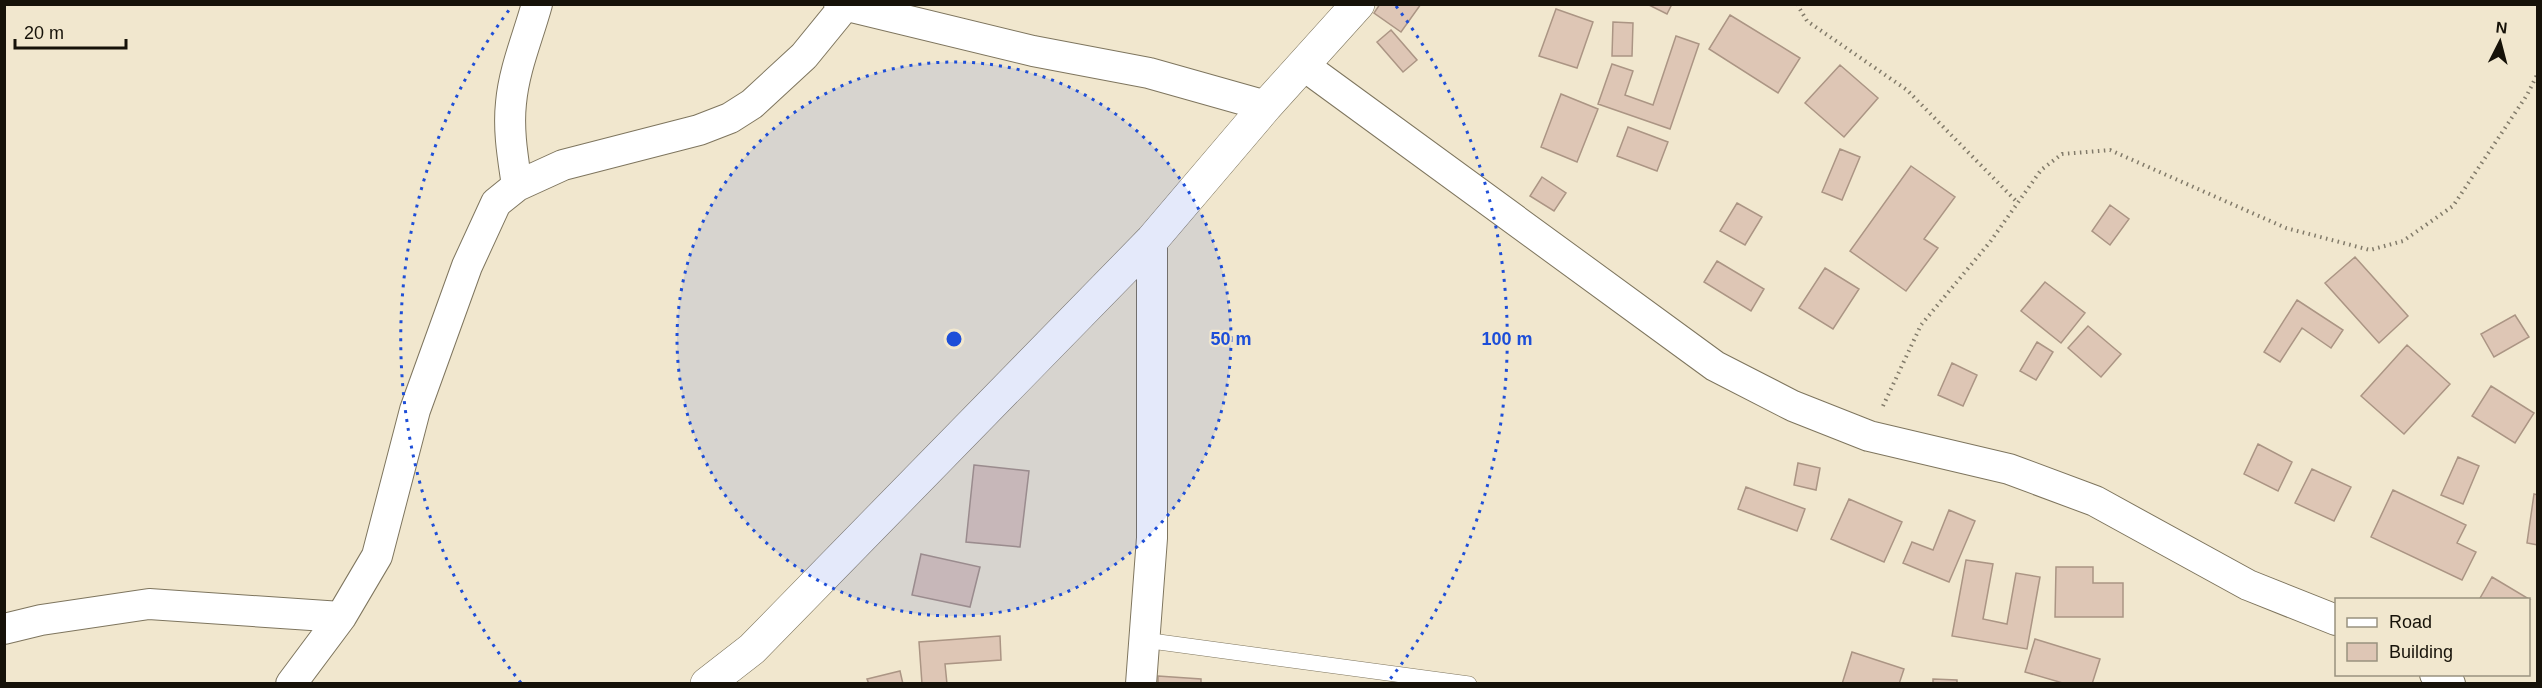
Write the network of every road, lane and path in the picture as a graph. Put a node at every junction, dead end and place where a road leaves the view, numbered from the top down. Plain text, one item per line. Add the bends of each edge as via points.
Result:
1 (537, 4) edge
2 (1358, 4) edge
3 (1797, 4) edge
4 (841, 6) edge
5 (1303, 65) junction
6 (2538, 73) edge
7 (1266, 106) junction
8 (517, 186) junction
9 (2019, 203) junction
10 (1152, 240) junction
11 (1869, 436) junction
12 (341, 617) junction
13 (2335, 619) edge
14 (4, 629) edge
15 (1144, 640) junction
16 (2437, 676) edge
17 (291, 684) edge
18 (707, 684) edge
19 (1141, 684) edge
20 (1469, 684) edge
21 (2450, 684) edge

1 - 8 street via 511,103
2 - 5 street
3 - 9 path via 1807,21 1907,90
4 - 7 street via 1033,51 1149,73
4 - 8 street via 804,56 752,104 730,118 699,130 563,165
5 - 7 street
5 - 11 street via 1715,366 1793,406
6 - 9 path via 2528,94 2452,206 2403,241 2370,250 2286,228 2110,150 2062,154 2041,170
7 - 10 street
8 - 12 street via 496,203 475,248 415,410 377,556
9 - 11 path via 1921,325
10 - 15 street via 1152,538
10 - 18 street via 752,649
11 - 13 street via 2046,481 2138,522 2248,585
12 - 14 street via 149,604
12 - 17 street
15 - 19 street
15 - 20 lane
16 - 21 street

